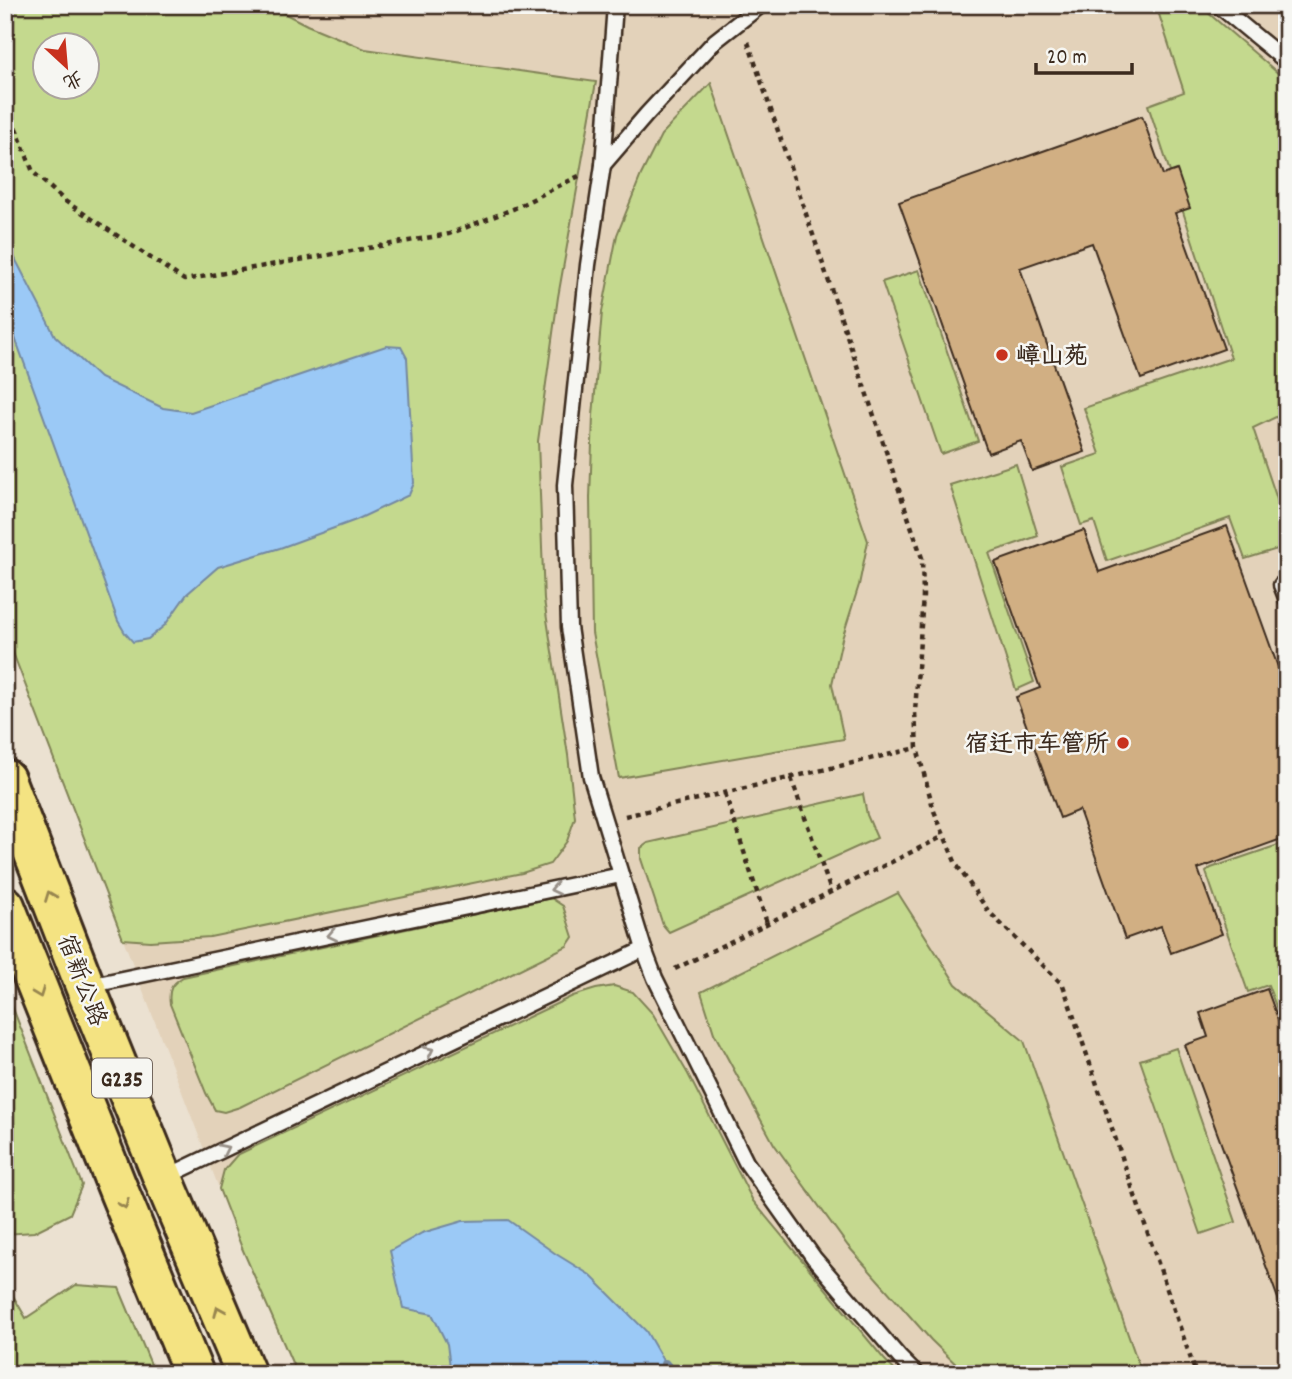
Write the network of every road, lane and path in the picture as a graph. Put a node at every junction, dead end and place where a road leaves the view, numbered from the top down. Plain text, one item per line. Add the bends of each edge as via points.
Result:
1 (615, 5) edge
2 (761, 5) edge
3 (1218, 5) edge
4 (741, 21) junction
5 (1287, 62) edge
6 (5, 100) edge
7 (603, 164) junction
8 (1287, 583) edge
9 (1287, 600) edge
10 (917, 748) junction
11 (791, 778) junction
12 (5, 779) edge
13 (725, 793) junction
14 (604, 820) junction
15 (944, 836) junction
16 (621, 875) junction
17 (831, 891) junction
18 (5, 906) edge
19 (767, 923) junction
20 (644, 949) junction
21 (655, 978) junction
22 (85, 986) junction
23 (163, 1178) junction
24 (194, 1374) edge
25 (246, 1374) edge
26 (916, 1374) edge
27 (1196, 1374) edge

1 - 7 lane
2 - 4 lane
3 - 5 lane
4 - 7 lane via 715,41
4 - 10 path via 922,558
6 - 7 path via 33,172 65,201 184,280 449,234 513,209
7 - 14 lane via 565,485 569,627 591,777
8 - 9 lane via 1281,585
10 - 11 path
10 - 15 path
11 - 13 path
11 - 17 path
22 -> 12 highway, 宿新公路 / G235
13 - 14 path
13 - 19 path
14 - 16 lane
15 - 17 path
15 - 27 path via 989,912 1063,985
16 - 20 lane
16 -> 22 lane
17 - 19 path
18 -> 24 highway, 宿新公路 / G235
19 - 21 path
20 - 21 lane
23 -> 20 lane
21 - 26 lane via 746,1162 814,1258
22 - 23 highway, 宿新公路 / G235
25 -> 23 highway, 宿新公路 / G235

